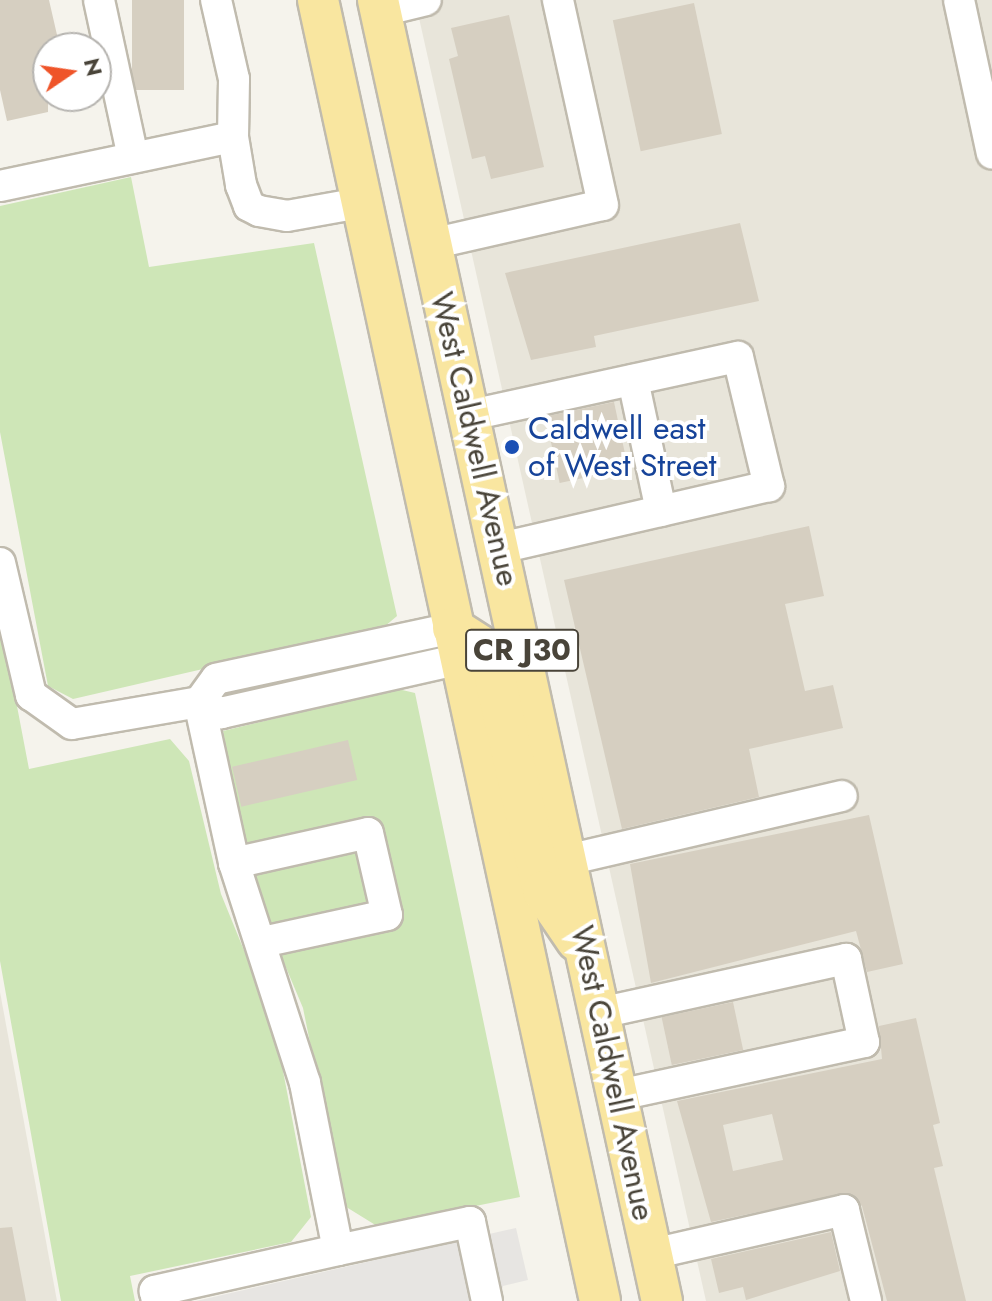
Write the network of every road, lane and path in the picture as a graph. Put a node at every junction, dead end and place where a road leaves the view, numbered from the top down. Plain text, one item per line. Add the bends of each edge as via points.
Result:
1 (99, 0) edge
2 (216, 0) edge
3 (318, 0) edge
4 (426, 0) edge
5 (558, 0) edge
6 (959, 0) edge
7 (379, 5) edge
8 (233, 137) junction
9 (992, 154) edge
10 (133, 157) junction
11 (0, 186) edge
12 (360, 203) junction
13 (431, 244) junction
14 (633, 380) junction
15 (471, 415) junction
16 (661, 511) junction
17 (500, 548) junction
18 (0, 563) edge
19 (456, 643) junction
20 (199, 702) junction
21 (842, 796) dead end
22 (567, 860) junction
23 (234, 863) junction
24 (262, 942) junction
25 (586, 954) junction
26 (600, 1013) junction
27 (618, 1095) junction
28 (338, 1250) junction
29 (652, 1254) junction
30 (157, 1301) edge
31 (487, 1301) edge
32 (600, 1301) edge
33 (662, 1301) edge
34 (866, 1301) edge

1 - 10 street
2 - 8 street via 234,79
3 - 12 main road, West Caldwell Avenue / CR J30
4 - 7 street
5 - 13 street via 603,205
6 - 9 street
7 - 13 main road, West Caldwell Avenue / CR J30
8 - 10 street
8 - 12 street via 249,206 287,216
10 - 11 street
12 - 19 main road, West Caldwell Avenue / CR J30
13 - 15 main road, West Caldwell Avenue / CR J30
14 - 15 street
14 - 16 street
14 - 16 street via 738,357 769,486
15 - 17 main road, West Caldwell Avenue / CR J30
16 - 17 street
17 - 22 main road, West Caldwell Avenue / CR J30
18 - 20 street via 31,695 72,724
19 - 20 street via 216,679
19 - 25 main road via 479,645 492,665 543,891
19 - 32 main road, West Caldwell Avenue / CR J30
20 - 23 street
21 - 22 street
22 - 25 main road, West Caldwell Avenue / CR J30
23 - 24 street
23 - 24 street via 368,833 387,915
24 - 28 street via 305,1083
25 - 26 main road, West Caldwell Avenue / CR J30
26 - 27 main road, West Caldwell Avenue / CR J30
26 - 27 street via 846,959 864,1042
27 - 29 main road, West Caldwell Avenue / CR J30
28 - 30 street via 155,1291
28 - 31 street via 470,1222
29 - 33 main road, West Caldwell Avenue / CR J30
29 - 34 street via 844,1210

